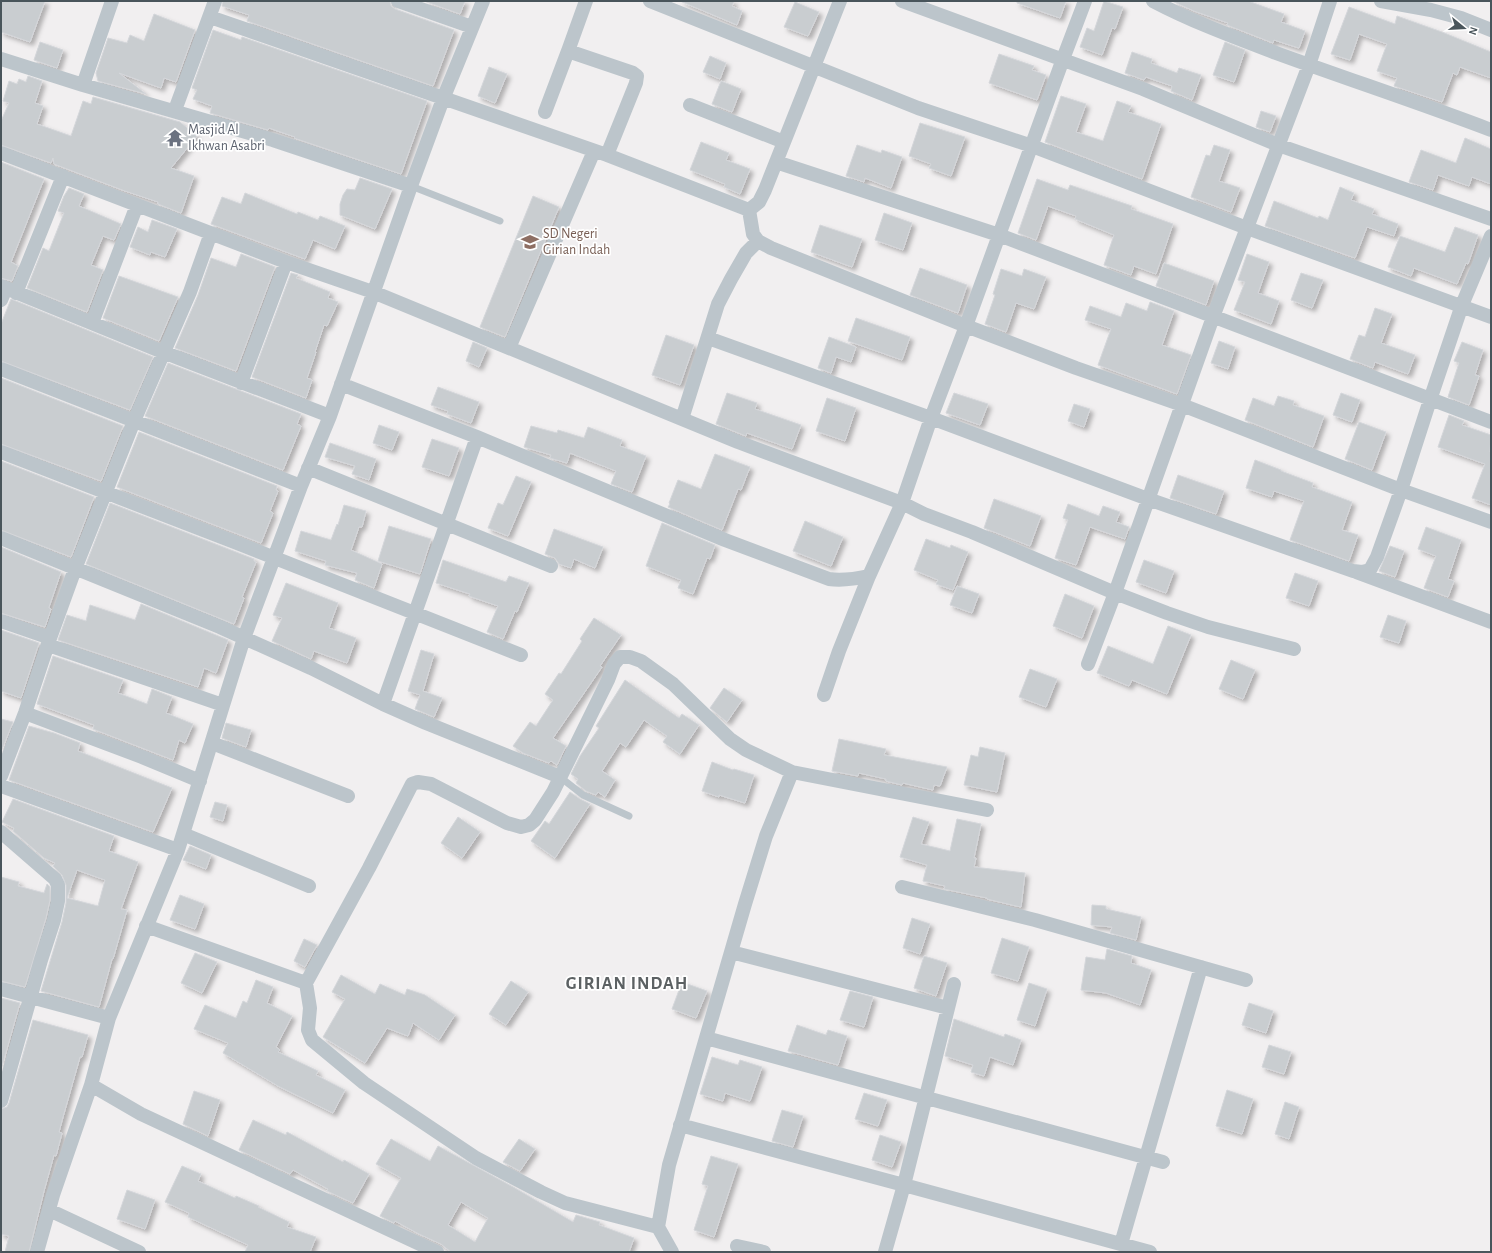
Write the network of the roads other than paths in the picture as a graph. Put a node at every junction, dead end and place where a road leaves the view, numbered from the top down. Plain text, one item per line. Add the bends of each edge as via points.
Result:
1 (112, 1) edge
2 (215, 1) edge
3 (398, 1) edge
4 (483, 1) edge
5 (586, 1) edge
6 (650, 1) edge
7 (840, 1) edge
8 (902, 1) edge
9 (1085, 1) edge
10 (1153, 1) edge
11 (1330, 1) edge
12 (1381, 1) edge
13 (667, 4) edge
14 (210, 17) junction
15 (472, 27) junction
16 (1491, 30) edge
17 (568, 51) junction
18 (1, 58) edge
19 (1062, 60) junction
20 (1309, 65) junction
21 (814, 67) junction
22 (83, 85) junction
23 (443, 99) junction
24 (690, 105) dead end
25 (175, 110) junction
26 (545, 112) dead end
27 (1491, 130) edge
28 (784, 142) junction
29 (1278, 145) junction
30 (1032, 146) junction
31 (1, 153) edge
32 (601, 153) junction
33 (776, 162) junction
34 (63, 176) junction
35 (411, 186) junction
36 (137, 205) junction
37 (749, 210) junction
38 (1491, 219) edge
39 (500, 222) dead end
40 (1247, 228) junction
41 (211, 233) junction
42 (999, 235) junction
43 (1491, 236) edge
44 (758, 241) junction
45 (286, 262) junction
46 (6, 292) edge
47 (373, 292) junction
48 (1462, 305) junction
49 (1213, 317) junction
50 (1491, 317) edge
51 (92, 323) junction
52 (966, 326) junction
53 (708, 338) junction
54 (509, 348) junction
55 (163, 352) junction
56 (1, 369) edge
57 (242, 383) junction
58 (342, 384) junction
59 (1430, 400) junction
60 (1182, 405) junction
61 (330, 416) junction
62 (931, 418) junction
63 (682, 419) junction
64 (134, 421) junction
65 (1491, 422) edge
66 (477, 437) junction
67 (1, 452) edge
68 (308, 468) junction
69 (301, 486) junction
70 (1401, 490) junction
71 (105, 492) junction
72 (1148, 500) junction
73 (902, 503) junction
74 (1491, 522) edge
75 (446, 524) junction
76 (1, 538) edge
77 (273, 558) junction
78 (551, 566) dead end
79 (75, 569) junction
80 (1353, 571) junction
81 (869, 576) junction
82 (1115, 594) junction
83 (414, 614) junction
84 (1, 621) edge
85 (1491, 622) edge
86 (244, 638) junction
87 (49, 641) junction
88 (1294, 649) dead end
89 (521, 656) dead end
90 (1088, 664) dead end
91 (824, 695) dead end
92 (383, 704) junction
93 (223, 705) junction
94 (25, 713) junction
95 (212, 743) junction
96 (792, 772) junction
97 (1, 776) edge
98 (560, 777) junction
99 (200, 781) junction
100 (1, 786) edge
101 (348, 796) dead end
102 (987, 810) dead end
103 (629, 816) dead end
104 (1, 832) edge
105 (183, 834) junction
106 (178, 850) junction
107 (309, 886) dead end
108 (902, 887) dead end
109 (146, 926) junction
110 (731, 952) junction
111 (1201, 967) junction
112 (1246, 980) dead end
113 (306, 983) junction
114 (954, 984) dead end
115 (1, 989) edge
116 (32, 997) junction
117 (948, 1008) junction
118 (109, 1018) junction
119 (706, 1038) junction
120 (91, 1085) junction
121 (926, 1097) junction
122 (1, 1101) edge
123 (680, 1125) junction
124 (1147, 1157) junction
125 (1163, 1162) dead end
126 (904, 1185) junction
127 (49, 1210) junction
128 (658, 1227) junction
129 (1121, 1244) junction
130 (737, 1246) dead end
131 (37, 1252) edge
132 (140, 1252) edge
133 (437, 1252) edge
134 (672, 1252) edge
135 (764, 1252) edge
136 (885, 1252) edge
137 (1150, 1252) edge

1 - 22 street
2 - 14 street
3 - 15 street
4 - 15 street
5 - 17 street
6 - 13 street
7 - 21 street
8 - 19 street
9 - 19 street
10 - 20 street via 1196,22
11 - 20 street
12 - 16 street via 1431,10
13 - 21 street
14 - 23 street
14 - 25 street
15 - 23 street
17 - 26 street
17 - 32 street via 637,76 636,83
18 - 22 street
19 - 29 street via 1143,89
19 - 30 street
20 - 27 street
20 - 29 street
21 - 28 street
21 - 30 street via 918,108
22 - 25 street
23 - 32 street
23 - 35 street
24 - 28 street
25 - 35 street
28 - 33 street
29 - 38 street
29 - 40 street
30 - 40 street
30 - 42 street
31 - 34 street
32 - 37 street
32 - 54 street
33 - 37 street via 759,202
33 - 42 street
34 - 36 street
34 - 46 street
35 - 39 lane
35 - 47 street
36 - 41 street
36 - 51 street
37 - 44 street via 753,234
40 - 48 street
40 - 49 street
41 - 45 street
41 - 55 street via 190,292
42 - 49 street
42 - 52 street
43 - 48 street
44 - 52 street
44 - 53 street via 746,253 718,304
45 - 47 street
45 - 57 street
46 - 51 street
47 - 54 street
47 - 58 street
48 - 50 street
48 - 59 street
49 - 59 street
49 - 60 street
51 - 55 street
52 - 60 street
52 - 62 street
53 - 62 street
53 - 63 street
54 - 63 street
55 - 57 street
55 - 64 street
56 - 64 street
57 - 61 street
58 - 61 street
58 - 66 street
59 - 65 street
59 - 70 street
60 - 70 street
60 - 72 street
61 - 68 street
62 - 72 street
62 - 73 street
63 - 73 street
64 - 69 street
64 - 71 street
66 - 75 street
66 - 81 street via 679,522 828,579 853,580
67 - 71 street
68 - 69 street
68 - 75 street
69 - 77 street
70 - 74 street
70 - 80 street via 1374,565 1370,570
71 - 77 street
71 - 79 street
72 - 80 street
72 - 82 street
73 - 81 street
73 - 82 street
75 - 78 street
75 - 83 street
76 - 79 street
77 - 83 street
77 - 86 street
79 - 86 street
79 - 87 street
80 - 85 street
81 - 91 street
82 - 88 street via 1208,627
82 - 90 street
83 - 89 street
83 - 92 street
84 - 87 street
86 - 92 street
86 - 93 street
87 - 93 street
87 - 94 street
92 - 98 street
93 - 95 street
94 - 97 street
94 - 99 street
95 - 99 street
95 - 101 street
96 - 98 street via 746,750 730,739 673,684 641,661 620,657 614,664
96 - 102 street
96 - 110 street via 766,836
98 - 103 lane via 583,795
98 - 113 street via 534,820 521,828 506,823 431,784 412,784
99 - 105 street
100 - 106 street
104 - 116 street via 55,879 58,885 54,920
105 - 106 street
105 - 107 street
106 - 109 street
108 - 111 street via 1035,920
109 - 113 street
109 - 118 street
110 - 117 street
110 - 119 street
111 - 112 street
111 - 124 street
113 - 128 street via 310,1008 308,1030 312,1040 364,1083 476,1158 541,1192 565,1203
114 - 117 street
115 - 116 street
116 - 118 street
116 - 122 street
117 - 121 street
118 - 120 street
119 - 121 street
119 - 123 street
120 - 127 street
120 - 133 street via 141,1114
121 - 124 street
121 - 126 street
123 - 126 street
123 - 128 street via 669,1165
124 - 125 street
124 - 129 street
126 - 129 street
126 - 136 street
127 - 131 street
127 - 132 street
128 - 134 street
129 - 137 street
130 - 135 street

